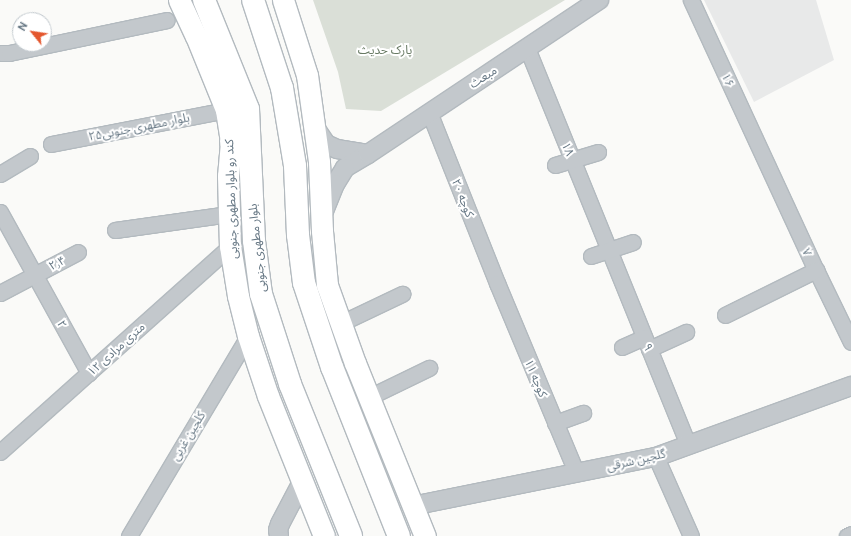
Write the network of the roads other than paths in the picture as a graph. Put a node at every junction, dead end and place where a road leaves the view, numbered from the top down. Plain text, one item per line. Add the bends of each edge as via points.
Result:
1 (179, 0) edge
2 (204, 0) edge
3 (253, 0) edge
4 (283, 0) edge
5 (599, 0) edge
6 (691, 0) edge
7 (167, 20) dead end
8 (527, 48) junction
9 (0, 53) edge
10 (248, 109) junction
11 (226, 110) junction
12 (429, 112) junction
13 (314, 126) junction
14 (231, 142) junction
15 (52, 144) dead end
16 (598, 152) dead end
17 (368, 154) junction
18 (30, 156) dead end
19 (573, 160) junction
20 (765, 161) joint
21 (555, 165) dead end
22 (0, 174) edge
23 (0, 212) edge
24 (229, 214) junction
25 (321, 218) junction
26 (114, 230) dead end
27 (634, 242) dead end
28 (230, 246) junction
29 (608, 250) junction
30 (78, 252) dead end
31 (591, 256) dead end
32 (816, 270) junction
33 (36, 274) junction
34 (497, 283) joint
35 (0, 293) edge
36 (402, 294) dead end
37 (725, 315) dead end
38 (341, 323) junction
39 (686, 332) dead end
40 (248, 336) junction
41 (851, 342) edge
42 (647, 343) junction
43 (622, 347) dead end
44 (429, 368) dead end
45 (89, 373) junction
46 (851, 386) edge
47 (369, 397) junction
48 (583, 413) dead end
49 (555, 423) junction
50 (688, 445) junction
51 (0, 452) edge
52 (656, 457) junction
53 (576, 472) junction
54 (302, 482) junction
55 (412, 506) junction
56 (851, 534) edge
57 (276, 535) edge
58 (129, 536) edge
59 (324, 536) edge
60 (351, 536) edge
61 (399, 536) edge
62 (425, 536) edge
63 (691, 536) edge
64 (847, 536) edge

1 - 11 main road, کند رو بلوار مطهری جنوبی
2 - 10 main road, بلوار مطهری جنوبی
3 - 61 main road via 282,88 295,166 298,235 304,283 332,367
4 - 13 main road via 307,75
5 - 8 street, مبعث
6 - 20 street, ۱۶
7 - 9 street
8 - 12 street, مبعث
8 - 19 street, ۱۸
10 - 14 main road
10 - 60 main road, بلوار مطهری جنوبی via 254,241 261,294 290,384
11 - 14 main road, کند رو بلوار مطهری جنوبی
11 - 15 street, بلوار مطهری جنوبی۲۵
12 - 17 street, مبعث
12 - 34 street, کوچه ۲۰
13 - 17 street via 326,144 337,149
13 - 25 main road via 319,162
14 - 24 main road, کند رو بلوار مطهری جنوبی via 228,176
16 - 19 street
17 - 25 street, مبعث via 345,168 335,184
18 - 22 street
19 - 21 street
19 - 29 street, ۱۸
20 - 32 street, ۷
23 - 33 street, ۲
24 - 26 street
24 - 28 main road, کند رو بلوار مطهری جنوبی
25 - 38 main road via 327,285
27 - 29 street
28 - 40 main road, کند رو بلوار مطهری جنوبی
28 - 45 street, ۱۲ متری مرادی
29 - 31 street
29 - 42 street, ۹
30 - 33 street, ۲٫۴
32 - 37 street
32 - 41 street, ۷
33 - 35 street, ۲٫۴
33 - 45 street, ۲
34 - 49 street, کوچه ۱۱
36 - 38 street
38 - 47 main road
39 - 42 street
40 - 54 main road, کند رو بلوار مطهری جنوبی via 268,396
40 - 58 street, کلچین غربی
42 - 43 street
42 - 50 street, ۹
44 - 47 street
45 - 51 street, ۱۲ متری مرادی
46 - 50 street, گلچین شرقی
47 - 55 main road
48 - 49 street
49 - 53 street, کوچه ۱۱
50 - 52 street, گلچین شرقی
52 - 53 street, گلچین شرقی
52 - 63 street
53 - 55 street, گلچین شرقی
54 - 57 street
54 - 59 main road, کند رو بلوار مطهری جنوبی
55 - 62 main road
56 - 64 street

